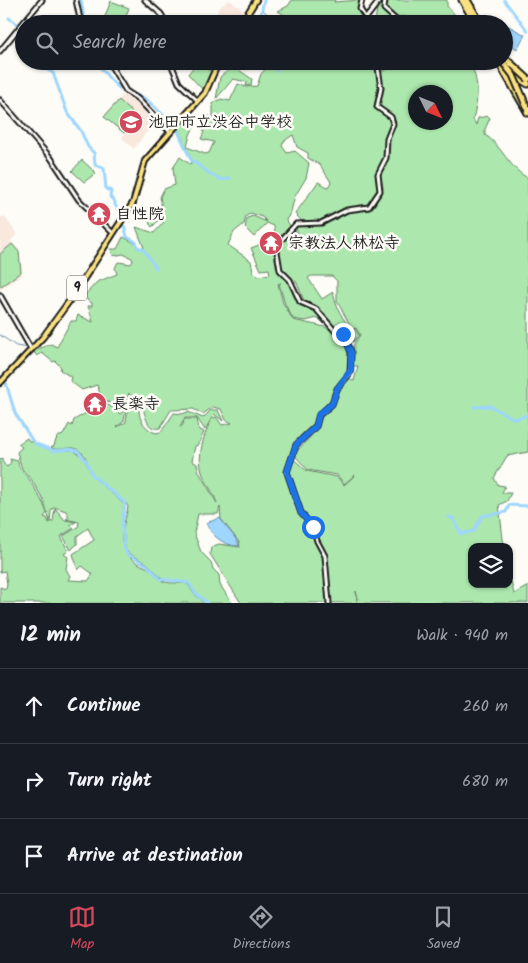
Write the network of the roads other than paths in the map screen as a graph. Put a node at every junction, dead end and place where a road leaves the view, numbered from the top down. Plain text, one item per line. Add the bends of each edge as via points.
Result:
1 (42, 0) edge
2 (76, 0) edge
3 (145, 0) edge
4 (256, 0) edge
5 (362, 0) edge
6 (380, 0) edge
7 (385, 0) edge
8 (465, 0) edge
9 (30, 15) edge
10 (79, 15) edge
11 (162, 15) edge
12 (247, 15) edge
13 (364, 15) edge
14 (369, 15) edge
15 (391, 15) edge
16 (473, 15) edge
17 (15, 33) edge
18 (0, 51) edge
19 (513, 68) edge
20 (115, 70) edge
21 (174, 70) edge
22 (215, 70) edge
23 (378, 70) edge
24 (503, 70) edge
25 (510, 70) edge
26 (505, 73) junction
27 (527, 80) edge
28 (522, 93) junction
29 (0, 100) edge
30 (198, 101) junction
31 (528, 109) edge
32 (170, 132) junction
33 (114, 233) junction
34 (0, 295) edge
35 (31, 349) junction
36 (1, 381) edge
37 (329, 603) edge

1 - 9 street
2 - 10 street
3 - 11 street
4 - 12 main road
5 - 13 street via 360,9
6 - 14 street
7 - 15 street via 384,9
8 - 16 highway
17 - 18 street
19 - 27 highway, bridge
20 - 32 street via 126,91
21 - 30 street via 180,83
22 - 30 main road, 9
23 - 37 street via 381,88 377,105 391,117 393,124 386,139 385,161 378,174 380,191 369,207 347,210 321,223 296,224 276,246 280,270 290,280 299,300 320,312 335,331 345,337 351,352 350,373 337,389 332,404 319,414 316,426 296,445 287,472 301,513 313,527 324,556
24 - 26 highway
25 - 31 highway, bridge
26 - 27 highway
26 - 28 highway
26 - 31 highway
27 - 28 highway via 520,84
28 - 31 highway
29 - 33 street via 51,158 77,197
30 - 32 main road, 9
32 - 33 main road, 9 via 144,161 134,199
33 - 35 main road, 9 via 63,310
34 - 35 street
35 - 36 main road, 9

